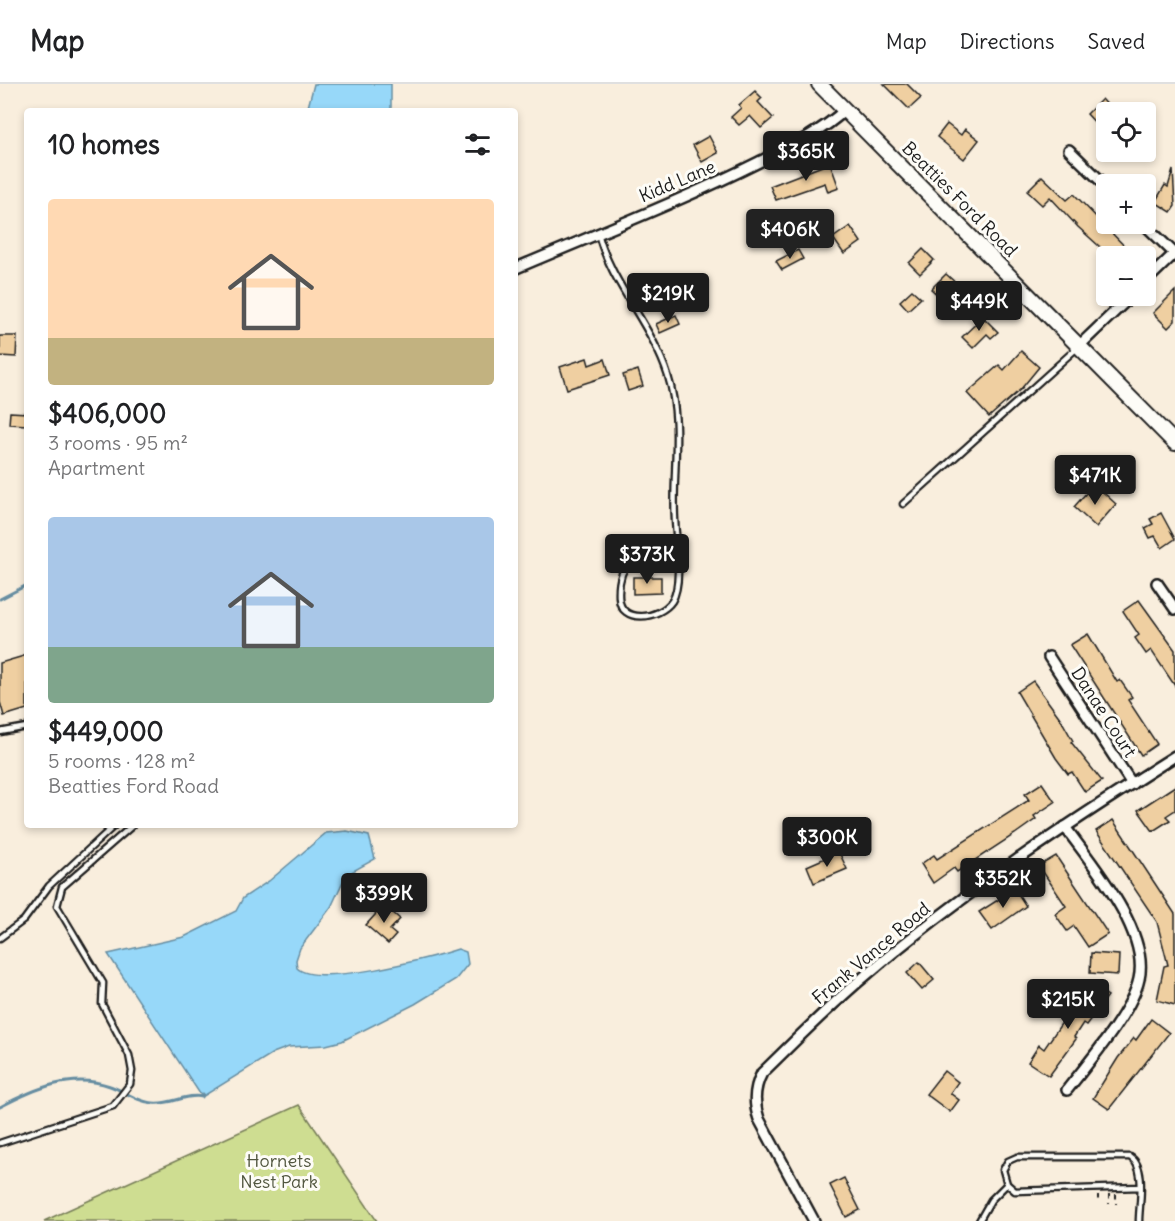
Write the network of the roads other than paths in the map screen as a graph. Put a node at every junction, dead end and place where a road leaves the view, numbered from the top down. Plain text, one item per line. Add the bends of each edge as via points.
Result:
1 (819, 84) edge
2 (845, 110) junction
3 (1070, 150) dead end
4 (1096, 176) edge
5 (598, 233) junction
6 (1154, 234) edge
7 (1175, 254) edge
8 (518, 267) edge
9 (1156, 272) edge
10 (1121, 306) edge
11 (1080, 345) junction
12 (1175, 443) edge
13 (903, 504) dead end
14 (676, 540) junction
15 (1157, 584) dead end
16 (1175, 609) edge
17 (1049, 657) dead end
18 (24, 728) edge
19 (0, 732) edge
20 (1175, 756) edge
21 (1132, 784) junction
22 (1065, 827) junction
23 (112, 828) edge
24 (131, 828) edge
25 (0, 938) edge
26 (1067, 1090) dead end
27 (0, 1143) edge
28 (1007, 1184) junction
29 (1140, 1187) junction
30 (814, 1221) edge
31 (979, 1221) edge
32 (1139, 1221) edge

1 - 2 main road, Beatties Ford Road
2 - 5 street, Kidd Lane via 812,134 729,177
2 - 11 main road, Beatties Ford Road
3 - 4 street
5 - 8 street, Kidd Lane
5 - 14 lane via 603,253 648,331 668,375 677,437
6 - 7 street
7 - 9 street
10 - 11 street
11 - 12 main road, Beatties Ford Road
11 - 13 lane
14 - 14 lane via 677,588 671,603 654,615 639,617 625,611 619,600 621,573 627,561
15 - 16 street
17 - 21 street, Danae Court
18 - 19 lane
20 - 21 street, Frank Vance Road
21 - 22 street, Frank Vance Road
22 - 26 street via 1126,917 1141,958 1139,981 1129,1001
22 - 30 street, Frank Vance Road via 924,928 831,1006 762,1073 754,1100 759,1119
23 - 25 lane via 49,886 24,920
24 - 27 lane via 62,887 57,906 103,983 102,1004 129,1055 130,1084 113,1106
28 - 29 lane via 1015,1191
28 - 29 lane via 1005,1166 1017,1157 1130,1157 1139,1167
28 - 31 lane via 991,1200
29 - 32 lane

